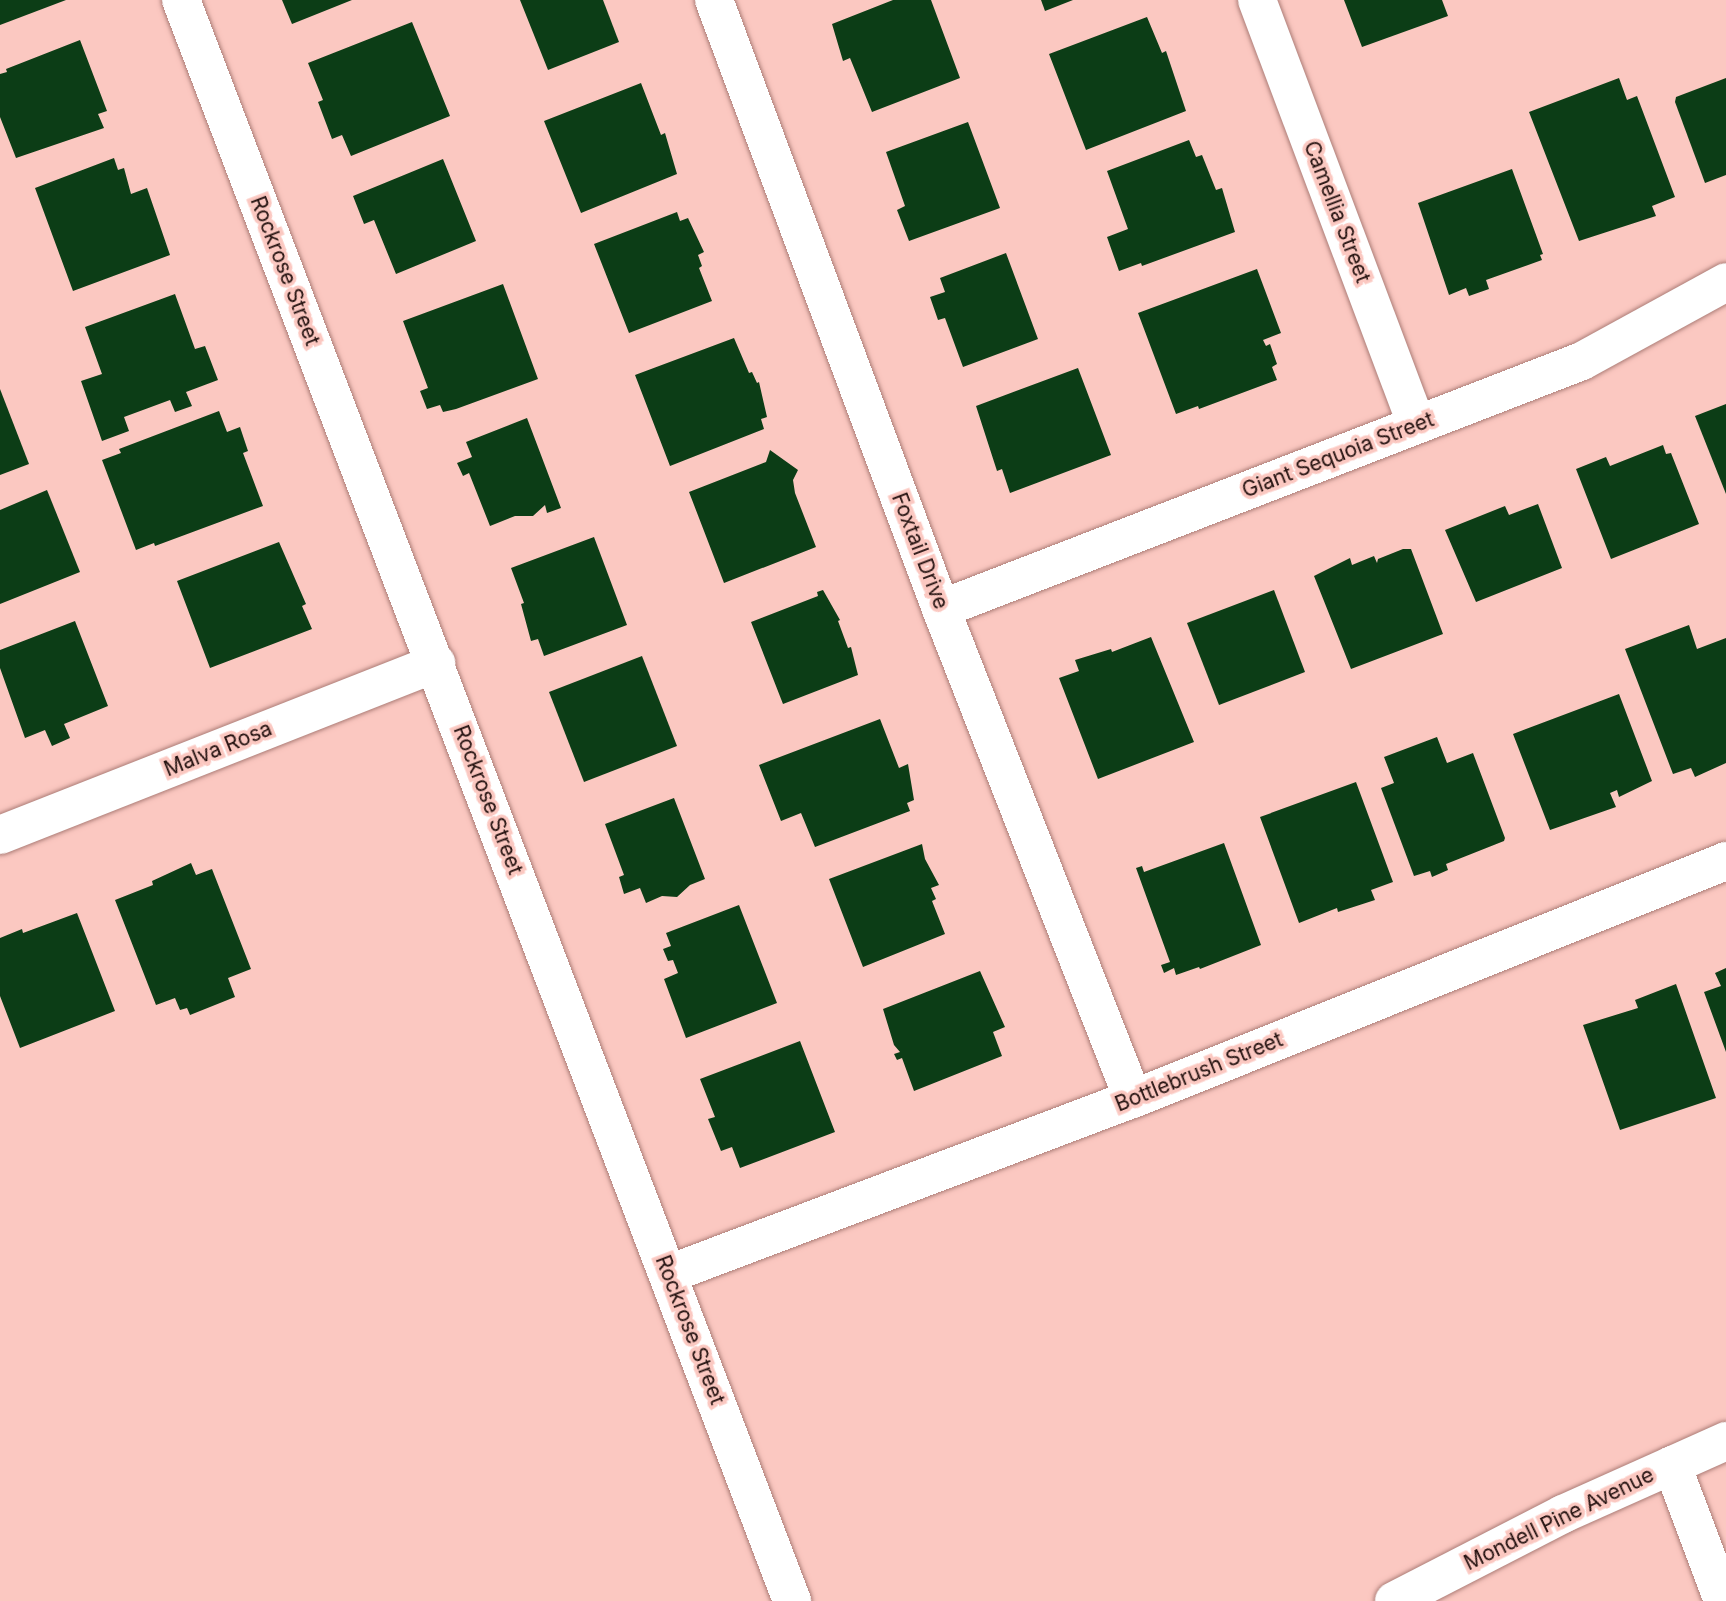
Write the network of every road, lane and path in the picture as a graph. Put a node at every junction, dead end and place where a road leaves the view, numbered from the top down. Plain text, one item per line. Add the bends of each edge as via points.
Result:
1 (181, 0) edge
2 (714, 0) edge
3 (1257, 0) edge
4 (1726, 282) edge
5 (1416, 424) junction
6 (942, 609) junction
7 (436, 663) junction
8 (0, 835) edge
9 (1726, 860) edge
10 (1133, 1099) junction
11 (669, 1274) junction
12 (1726, 1441) edge
13 (1672, 1465) junction
14 (792, 1601) edge
15 (1394, 1601) edge
16 (1723, 1601) edge

1 - 7 street, Rockrose Street
2 - 6 street, Foxtail Drive
3 - 5 street, Camellia Street
4 - 5 street, Giant Sequoia Street via 1582,361
5 - 6 street, Giant Sequoia Street
6 - 10 street, Foxtail Drive
7 - 8 street, Malva Rosa
7 - 11 street, Rockrose Street
9 - 10 street, Bottlebrush Street
10 - 11 street, Bottlebrush Street
11 - 14 street, Rockrose Street
12 - 13 street, Mondell Pine Avenue
13 - 15 street, Mondell Pine Avenue via 1563,1514
13 - 16 street

